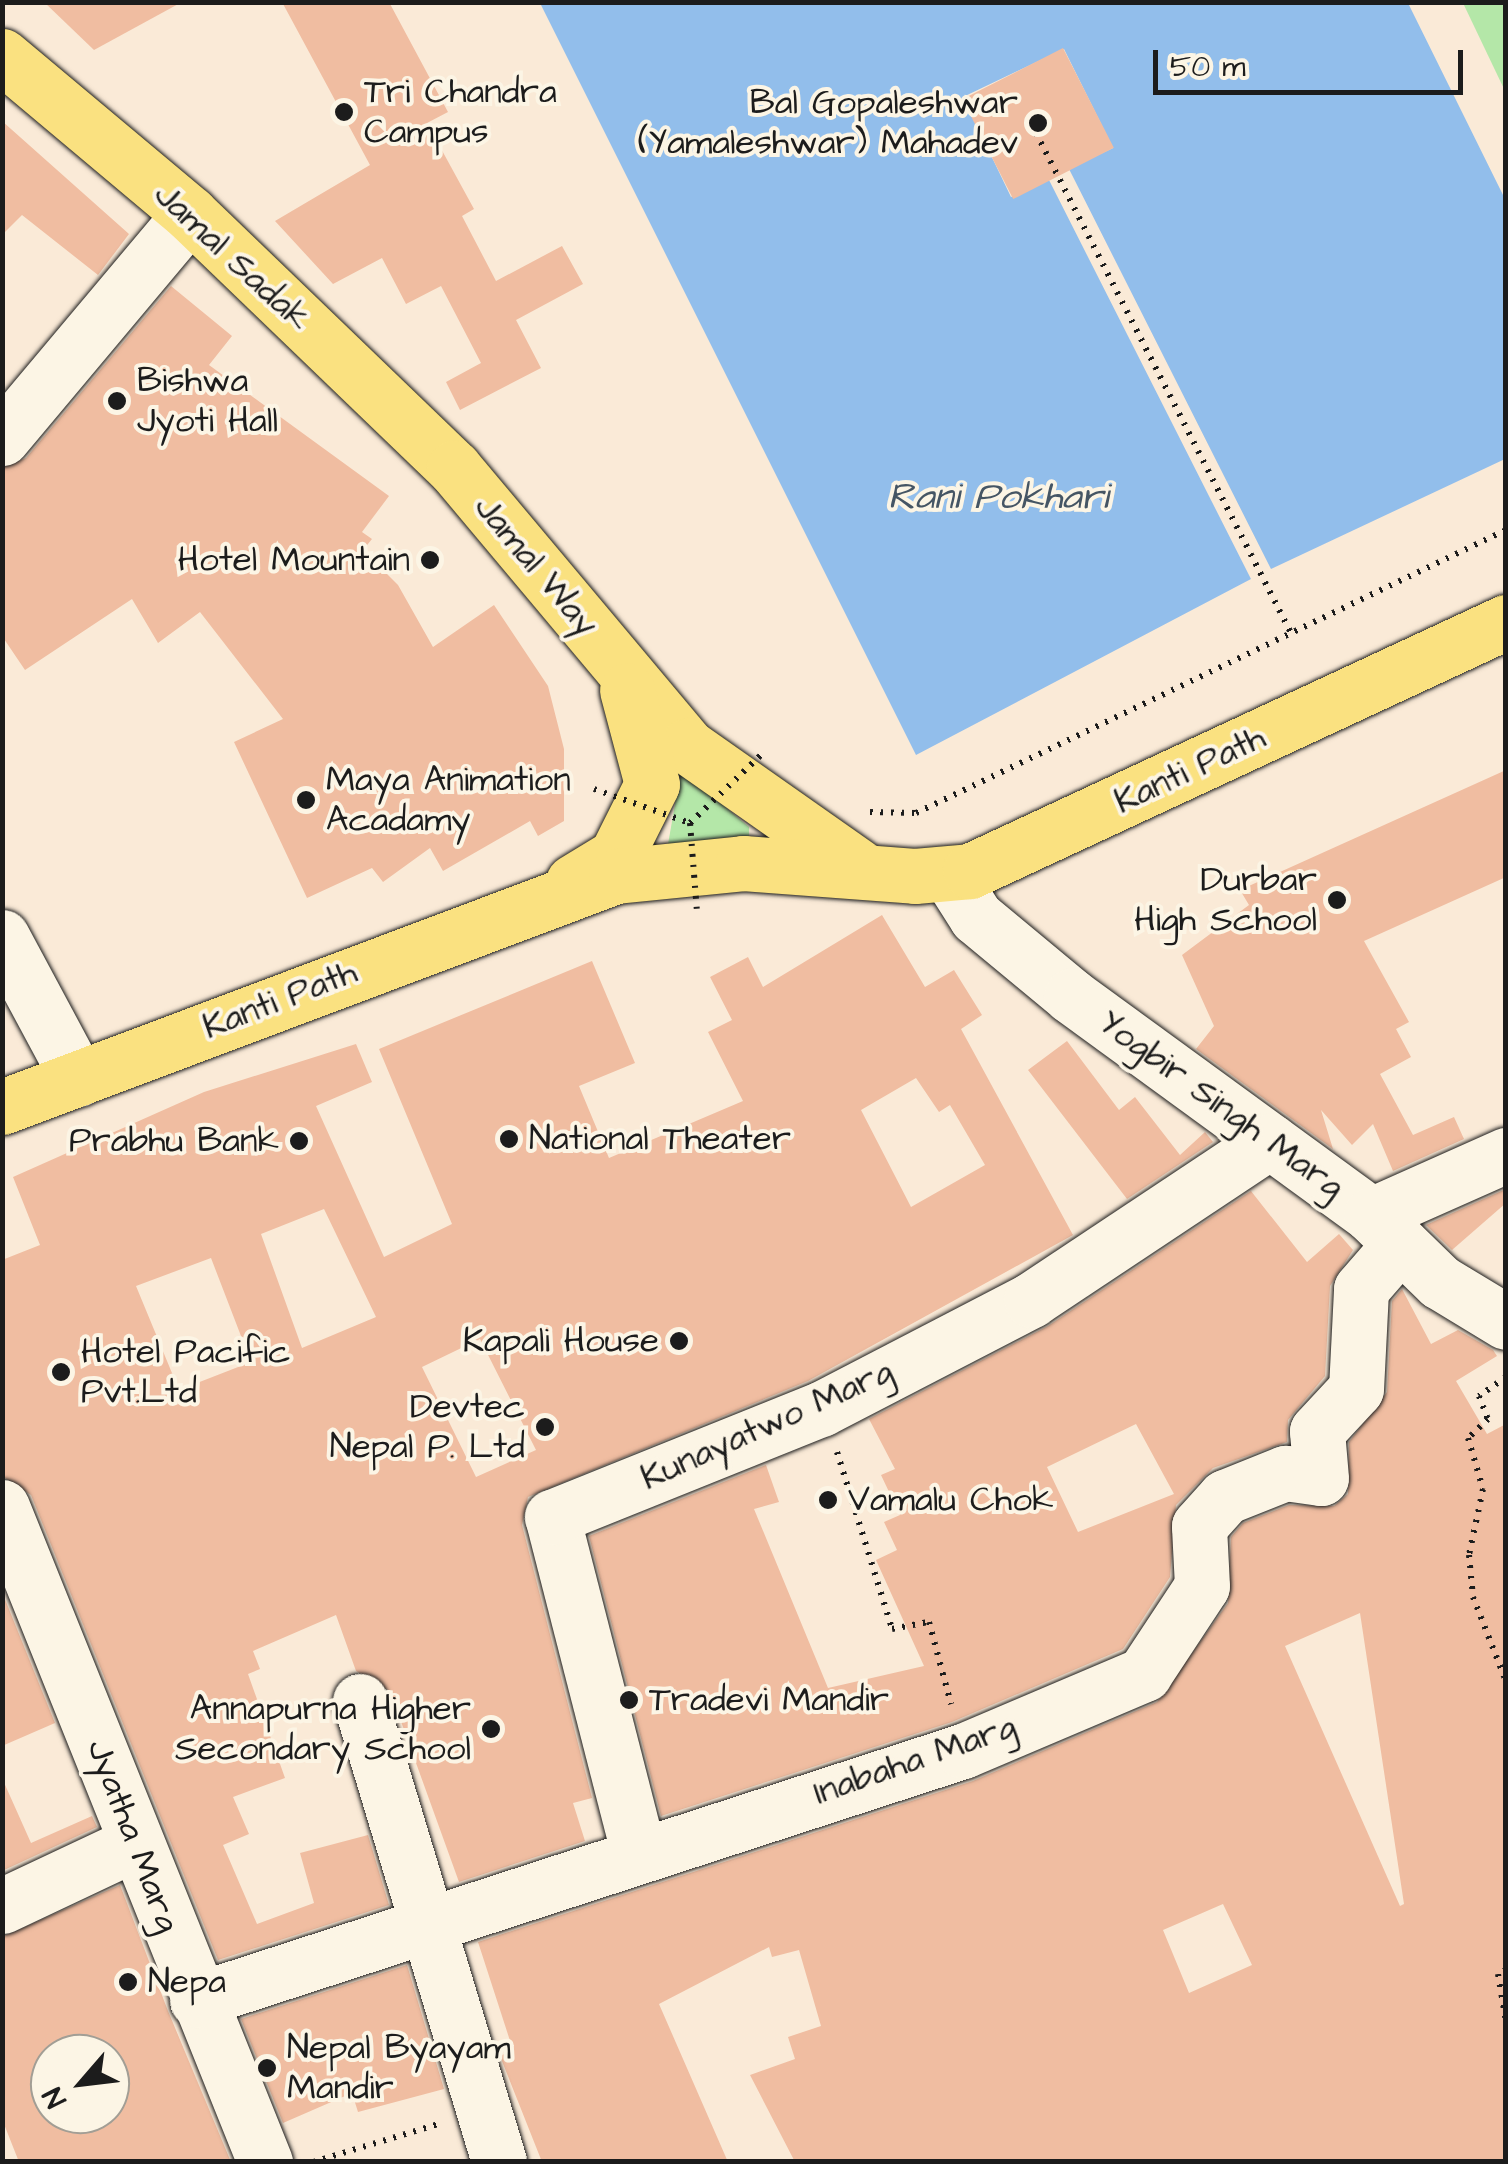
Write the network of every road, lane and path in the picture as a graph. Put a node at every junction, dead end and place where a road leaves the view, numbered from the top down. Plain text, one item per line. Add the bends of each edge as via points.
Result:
1 (2, 56) edge
2 (1036, 133) dead end
3 (190, 214) junction
4 (2, 438) edge
5 (454, 468) joint
6 (1506, 530) edge
7 (1506, 622) edge
8 (1290, 633) junction
9 (618, 664) junction
10 (764, 751) dead end
11 (594, 790) dead end
12 (858, 808) dead end
13 (690, 823) junction
14 (865, 870) junction
15 (950, 876) junction
16 (557, 891) junction
17 (698, 911) dead end
18 (2, 937) edge
19 (78, 1079) junction
20 (2, 1107) edge
21 (1270, 1140) junction
22 (1506, 1155) edge
23 (1385, 1230) junction
24 (1506, 1322) edge
25 (1506, 1377) edge
26 (821, 1409) junction
27 (2, 1507) edge
28 (1506, 1682) edge
29 (360, 1701) dead end
30 (963, 1752) junction
31 (136, 1844) junction
32 (638, 1851) junction
33 (2, 1906) edge
34 (434, 1924) junction
35 (1506, 1970) edge
36 (196, 2000) junction
37 (1506, 2022) edge
38 (484, 2110) junction
39 (265, 2162) edge
40 (314, 2162) edge
41 (498, 2162) edge

1 - 3 main road, Jamal Sadak
2 - 8 path
3 - 4 street
3 - 5 main road, Jamal Sadak
5 - 9 main road, Jamal Way
6 - 8 path
7 - 15 main road, Kanti Path
8 - 12 path via 916,813
9 - 14 main road, Kanti Path via 688,746 803,836
9 - 16 main road, Kanti Path via 652,784 616,856
10 - 13 path, bridge
11 - 13 path, bridge
13 - 17 path, bridge
14 - 15 main road, Kanti Path
14 - 16 main road, Kanti Path via 676,867
15 - 21 street, Yogbir Singh Marg via 976,917 1071,996
16 - 19 main road, Kanti Path
18 - 19 street
19 - 20 main road, Kanti Path
21 - 23 street, Yogbir Singh Marg
21 - 26 street, Kunayatwo Marg via 1031,1300
22 - 23 street
23 - 24 street, Yogbir Singh Marg
23 - 30 street, Inabaha Marg via 1361,1289 1356,1390 1316,1431 1322,1478 1284,1474 1226,1497 1199,1526 1202,1586 1144,1674
25 - 28 path via 1480,1396 1488,1419 1468,1438 1483,1489 1470,1555 1473,1597
26 - 30 path via 892,1630 929,1622
26 - 32 street, Kunayatwo Marg via 552,1517
27 - 31 street, Jyatha Marg
29 - 34 street
30 - 32 street, Inabaha Marg
31 - 33 street
31 - 36 street, Jyatha Marg
32 - 34 street, Inabaha Marg
34 - 36 street, Inabaha Marg
34 - 38 street
35 - 37 path via 1498,1974
36 - 39 street, Jyatha Marg via 264,2140
38 - 40 path
38 - 41 street

